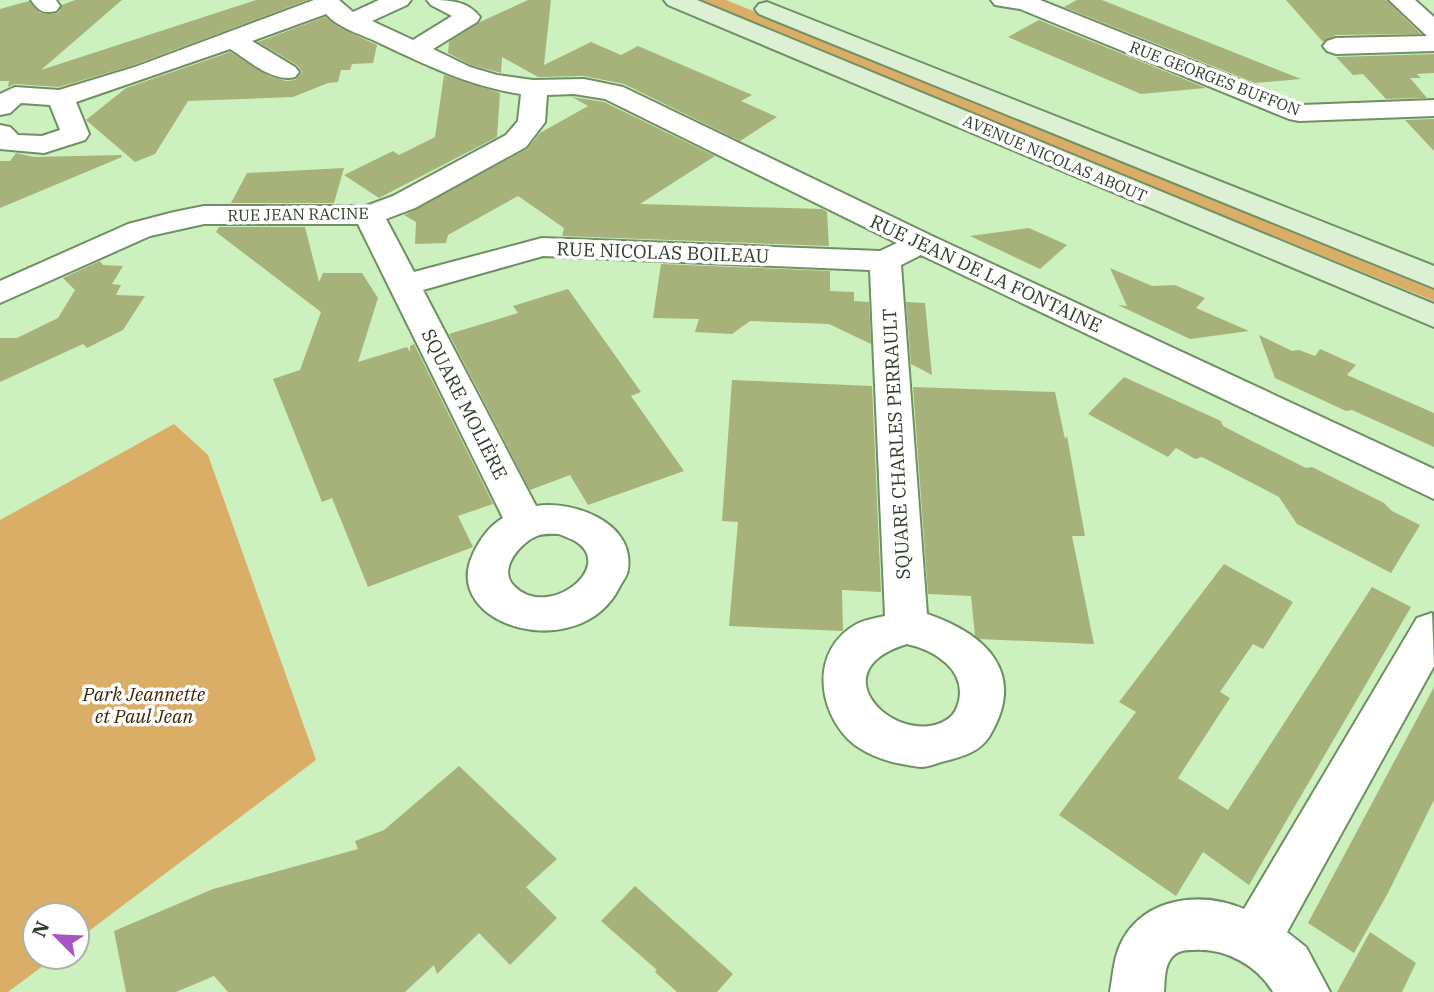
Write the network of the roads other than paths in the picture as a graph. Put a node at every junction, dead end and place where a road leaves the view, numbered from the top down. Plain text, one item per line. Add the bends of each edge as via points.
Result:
1 (399, 0) edge
2 (439, 0) edge
3 (676, 0) edge
4 (744, 0) edge
5 (1401, 0) edge
6 (1018, 1) edge
7 (327, 2) edge
8 (352, 21) junction
9 (1434, 30) edge
10 (232, 40) junction
11 (1434, 43) edge
12 (1336, 46) dead end
13 (414, 50) junction
14 (286, 72) dead end
15 (533, 88) junction
16 (5, 96) edge
17 (61, 98) junction
18 (1434, 108) edge
19 (0, 133) edge
20 (369, 215) junction
21 (921, 243) junction
22 (885, 261) junction
23 (1434, 278) edge
24 (405, 285) junction
25 (0, 293) edge
26 (1434, 316) edge
27 (1434, 485) edge
28 (526, 524) dead end
29 (907, 627) dead end
30 (1433, 629) edge
31 (1255, 939) junction
32 (1137, 992) edge
33 (1303, 992) edge

1 - 8 street
2 - 13 street via 468,17
3 - 26 main road, AVENUE NICOLAS ABOUT
4 - 23 main road, AVENUE NICOLAS ABOUT
5 - 9 street
6 - 18 street, RUE GEORGES BUFFON via 1298,113
7 - 8 street
7 - 10 street
8 - 13 street
10 - 14 street
10 - 17 street
11 - 12 street
13 - 15 street via 482,79
15 - 20 street, RUE JEAN RACINE via 531,122 516,141 404,202
15 - 21 street, RUE JEAN DE LA FONTAINE via 592,86 614,93
16 - 17 street
17 - 19 street via 75,134 44,145 10,143
20 - 24 street, SQUARE MOLIÈRE
20 - 25 street, RUE JEAN RACINE via 204,215 174,221 139,230
21 - 22 street, RUE NICOLAS BOILEAU
21 - 27 street, RUE JEAN DE LA FONTAINE
22 - 24 street, RUE NICOLAS BOILEAU via 542,247
22 - 29 street, SQUARE CHARLES PERRAULT
24 - 28 street, SQUARE MOLIÈRE
30 - 31 street
31 - 32 street via 1202,922 1178,925 1158,936 1144,954 1136,977
31 - 33 street via 1282,961

